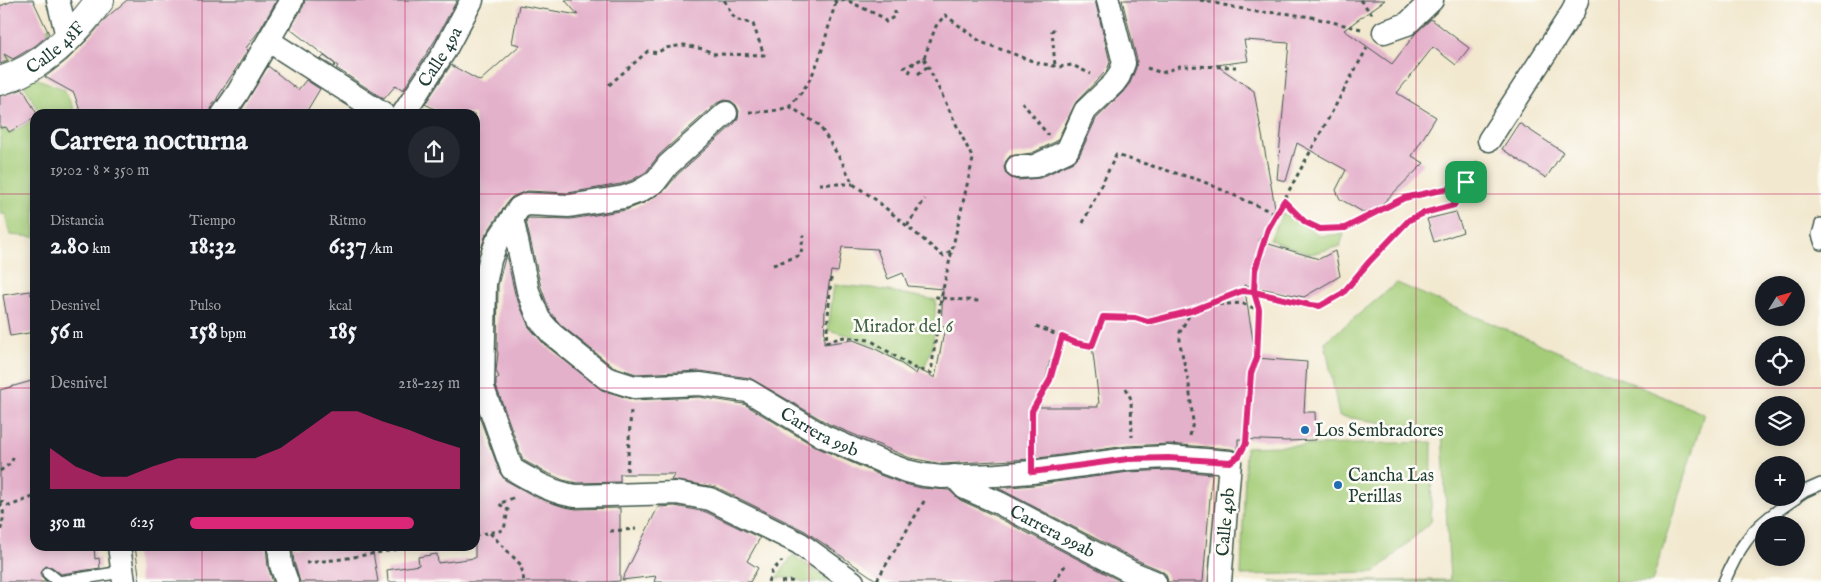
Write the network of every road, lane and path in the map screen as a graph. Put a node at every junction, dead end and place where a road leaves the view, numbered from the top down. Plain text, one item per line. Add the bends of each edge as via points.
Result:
1 (58, 0) edge
2 (100, 0) edge
3 (292, 0) edge
4 (472, 0) edge
5 (724, 0) edge
6 (1108, 0) edge
7 (1200, 0) edge
8 (1432, 0) edge
9 (1577, 0) edge
10 (835, 1) edge
11 (895, 11) dead end
12 (1054, 28) dead end
13 (1384, 32) junction
14 (68, 40) junction
15 (269, 41) junction
16 (924, 58) junction
17 (1123, 59) junction
18 (914, 62) junction
19 (1055, 66) junction
20 (927, 67) junction
21 (1236, 67) dead end
22 (903, 68) dead end
23 (909, 73) dead end
24 (918, 74) dead end
25 (0, 82) edge
26 (1114, 83) junction
27 (609, 85) dead end
28 (1022, 102) dead end
29 (789, 106) junction
30 (226, 109) edge
31 (374, 109) edge
32 (406, 109) edge
33 (726, 113) joint
34 (1488, 140) joint
35 (1063, 153) junction
36 (1017, 167) dead end
37 (1466, 182) junction
38 (819, 184) dead end
39 (853, 184) junction
40 (925, 199) dead end
41 (1284, 201) junction
42 (1276, 214) junction
43 (512, 218) junction
44 (1083, 223) dead end
45 (1821, 224) edge
46 (907, 226) junction
47 (802, 235) dead end
48 (1821, 244) edge
49 (952, 250) junction
50 (773, 265) dead end
51 (831, 278) dead end
52 (1254, 292) junction
53 (933, 296) dead end
54 (940, 298) junction
55 (979, 301) dead end
56 (1208, 305) junction
57 (1259, 310) junction
58 (1191, 311) junction
59 (1036, 326) dead end
60 (1062, 337) junction
61 (480, 370) edge
62 (634, 387) junction
63 (1126, 388) dead end
64 (480, 389) edge
65 (14, 456) dead end
66 (1128, 459) junction
67 (1186, 459) junction
68 (1230, 462) junction
69 (0, 471) edge
70 (1032, 472) junction
71 (924, 474) junction
72 (954, 476) junction
73 (1821, 484) edge
74 (1805, 491) edge
75 (626, 494) junction
76 (517, 496) dead end
77 (30, 498) edge
78 (0, 502) edge
79 (1785, 506) edge
80 (636, 529) dead end
81 (610, 531) dead end
82 (0, 532) edge
83 (490, 532) junction
84 (480, 534) edge
85 (120, 551) edge
86 (388, 551) edge
87 (1069, 558) dead end
88 (282, 565) edge
89 (48, 572) dead end
90 (123, 577) edge
91 (1130, 578) edge
92 (524, 582) edge
93 (781, 582) edge
94 (793, 582) edge
95 (853, 582) edge
96 (876, 582) edge
97 (1054, 582) edge
98 (1155, 582) edge
99 (1220, 582) edge
100 (1724, 582) edge

1 - 14 street
2 - 14 street, Calle 48F
3 - 15 street
4 - 32 street, Calle 49a via 444,52
5 - 27 path via 735,19 753,24 764,55 715,54 684,45 665,48 657,54 648,51
6 - 17 street
7 - 13 path
8 - 13 street via 1407,24
9 - 34 street via 1574,11
10 - 11 path via 846,0 886,22 895,16
10 - 29 path via 812,76
12 - 19 path
13 - 41 path via 1369,44
14 - 25 street, Calle 48F via 48,56
15 - 30 street
15 - 31 street
16 - 18 path
16 - 19 path via 936,26 945,16 981,42
16 - 20 path
17 - 21 path via 1162,73 1180,66
17 - 26 street via 1122,70
18 - 22 path
18 - 23 path
19 - 26 path via 1072,65
20 - 24 path
20 - 49 path via 973,159
26 - 35 street via 1085,111
28 - 35 path
29 - 33 path
29 - 39 path via 819,125
33 - 43 street via 668,165 655,182 638,192 570,206 526,204
34 - 37 path
35 - 36 street via 1035,166
37 - 41 path via 1404,198 1345,228 1320,229 1305,222
37 - 52 path via 1454,205 1409,220 1343,293 1320,306
38 - 39 path
39 - 46 path
40 - 46 path
41 - 42 path
42 - 44 path via 1202,181 1116,156
42 - 52 path via 1255,270
43 - 61 street via 497,241 490,260 485,284
43 - 62 street, Carrera 99b via 528,291 539,319 552,334 606,378
45 - 48 lane via 1818,235
46 - 49 path via 943,256
47 - 50 path via 801,255
49 - 54 path
51 - 54 path via 826,342 844,337 870,340 914,368 931,373
52 - 56 path via 1242,291
52 - 57 path
53 - 54 path
54 - 55 path
56 - 57 path via 1241,303
56 - 58 path
57 - 68 path via 1257,358 1251,373 1246,443 1239,456
58 - 60 path via 1148,322 1135,318 1103,317 1092,346
58 - 67 path via 1180,332 1193,422
59 - 60 path
60 - 70 path via 1050,380 1032,411
62 - 71 street, Carrera 99b via 700,384 748,391 823,436 906,471
62 - 75 path
63 - 66 path via 1131,399 1132,451
64 - 75 street via 512,469 562,494
65 - 69 path via 11,463
66 - 67 street, Carrera 99b
66 - 70 street, Carrera 99b
67 - 68 street, Carrera 99b
68 - 99 street, Calle 49b
70 - 72 street, Carrera 99b
71 - 72 street, Carrera 99b
71 - 96 path via 926,499
72 - 91 street, Carrera 99ab via 964,488 999,503
73 - 74 lane
75 - 95 street via 676,493 710,499 799,543
76 - 83 path via 499,504 508,510 504,530
77 - 78 path via 10,506
78 - 82 path via 4,509
79 - 100 lane via 1746,540
80 - 81 path
83 - 84 path
83 - 92 path via 521,566
85 - 90 street
86 - 88 path
87 - 97 path
89 - 90 lane via 59,582
91 - 98 street, Carrera 99ab
93 - 94 path

